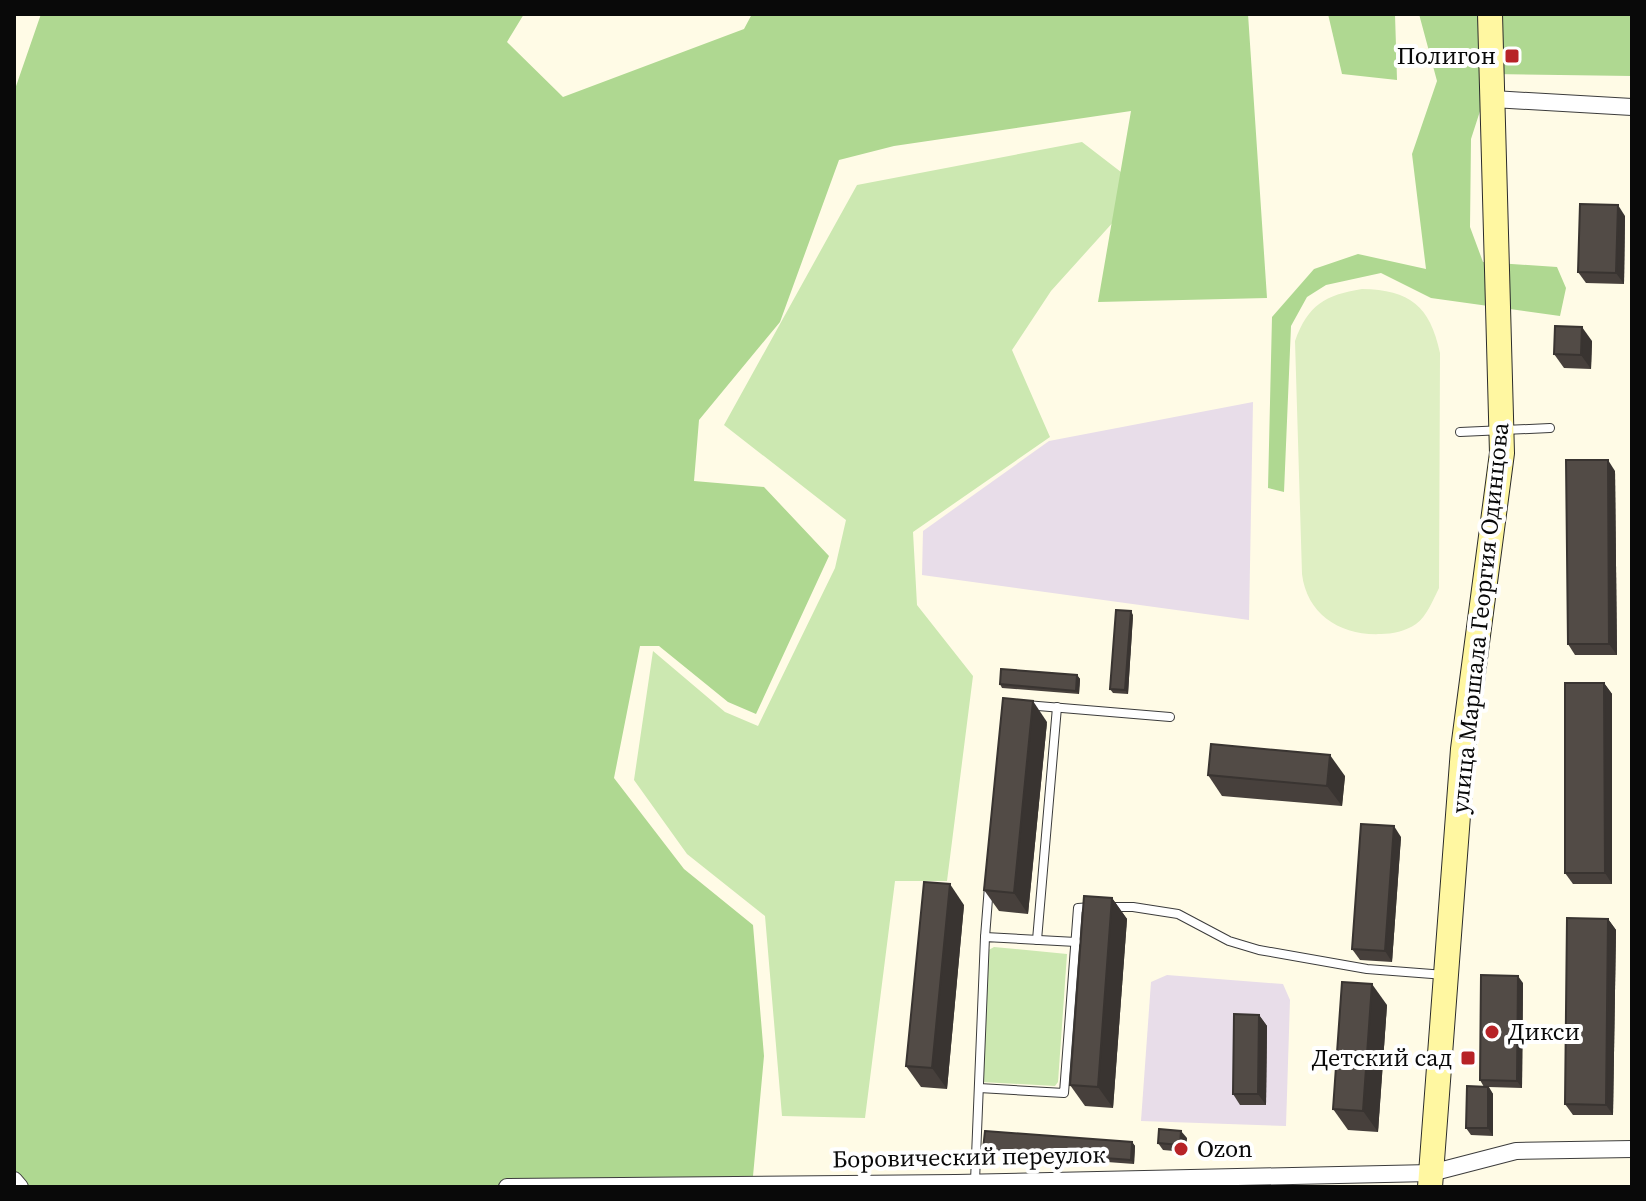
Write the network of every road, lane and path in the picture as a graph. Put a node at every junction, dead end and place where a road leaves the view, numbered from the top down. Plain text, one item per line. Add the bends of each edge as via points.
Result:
1 (1490, 14) edge
2 (1493, 99) junction
3 (1632, 107) edge
4 (1550, 428) dead end
5 (1503, 430) junction
6 (1460, 432) dead end
7 (1017, 704) edge
8 (1057, 707) junction
9 (1170, 717) dead end
10 (990, 875) edge
11 (985, 937) junction
12 (1037, 940) junction
13 (1076, 942) junction
14 (1446, 975) junction
15 (979, 1088) junction
16 (1632, 1149) edge
17 (14, 1180) edge
18 (1431, 1180) edge
19 (975, 1181) junction
20 (926, 1185) edge
21 (20, 1187) edge
22 (507, 1187) edge

1 - 2 street, улица Маршала Георгия Одинцова
2 - 3 street
2 - 5 street, улица Маршала Георгия Одинцова
4 - 5 lane
5 - 6 lane
5 - 14 street, улица Маршала Георгия Одинцова via 1463,749
7 - 8 lane
8 - 9 lane
8 - 12 lane
10 - 11 lane
11 - 12 lane
11 - 15 lane
12 - 13 lane
13 - 14 lane via 1078,908 1133,907 1178,914 1259,950 1367,969
13 - 15 lane via 1064,1093
14 - 18 street, улица Маршала Георгия Одинцова
15 - 19 lane
16 - 18 street, Боровический переулок via 1516,1151
17 - 21 street
18 - 19 street, Боровический переулок
19 - 20 street, Боровический переулок
20 - 22 street, Боровический переулок

